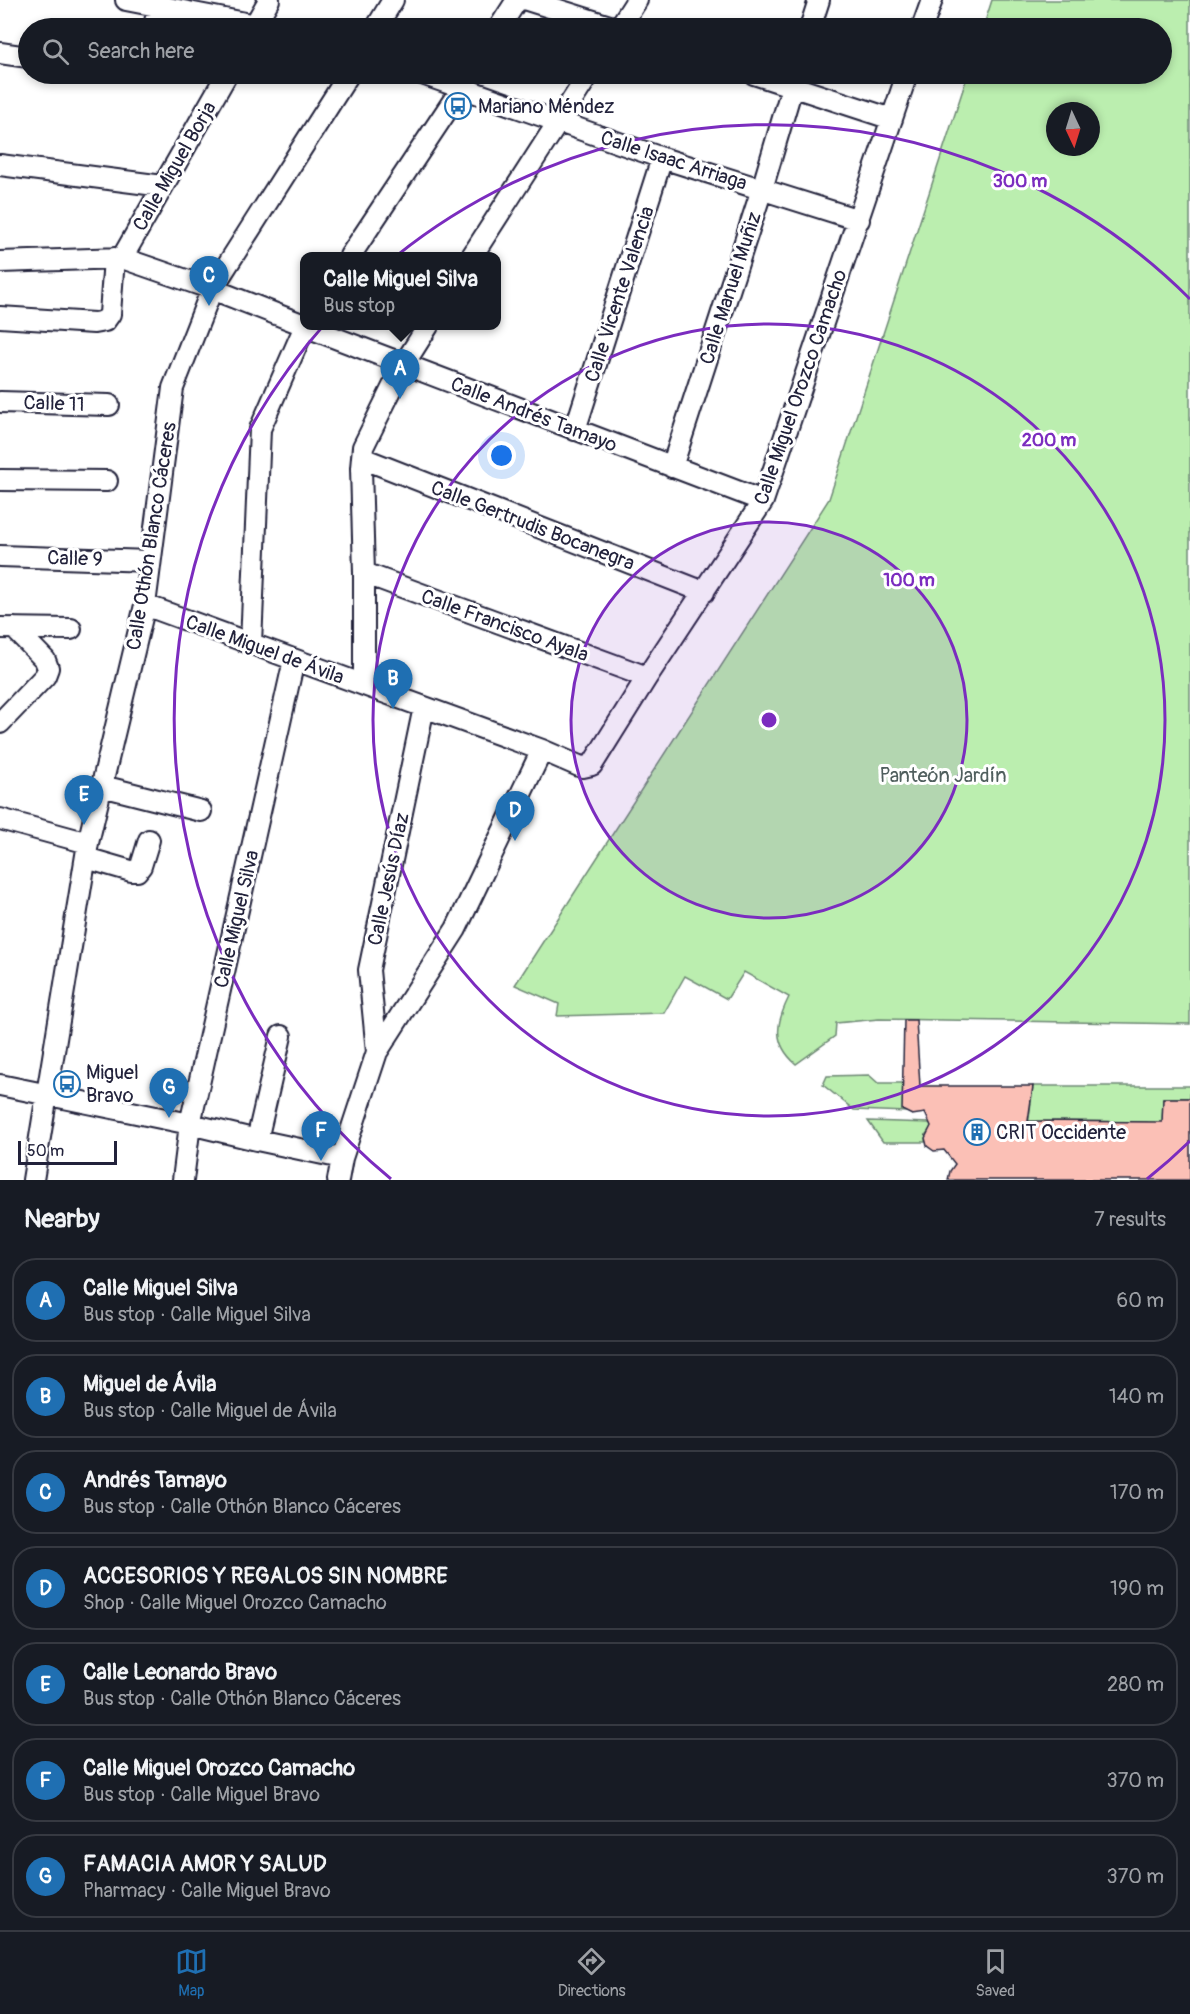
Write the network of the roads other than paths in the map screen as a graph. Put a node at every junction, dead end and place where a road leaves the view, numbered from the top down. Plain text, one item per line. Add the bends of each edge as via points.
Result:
1 (126, 0) edge
2 (269, 0) edge
3 (393, 0) edge
4 (517, 0) edge
5 (527, 0) edge
6 (637, 0) edge
7 (819, 0) edge
8 (932, 0) edge
9 (165, 5) edge
10 (221, 18) edge
11 (263, 18) edge
12 (382, 18) edge
13 (505, 18) edge
14 (586, 18) edge
15 (625, 18) edge
16 (813, 18) edge
17 (926, 18) edge
18 (0, 53) edge
19 (18, 56) edge
20 (221, 84) edge
21 (343, 84) edge
22 (464, 84) edge
23 (476, 84) edge
24 (582, 84) edge
25 (793, 84) edge
26 (804, 84) edge
27 (904, 84) edge
28 (892, 119) junction
29 (558, 121) junction
30 (662, 158) junction
31 (0, 165) edge
32 (163, 186) junction
33 (762, 189) junction
34 (859, 220) junction
35 (353, 252) edge
36 (475, 252) edge
37 (118, 258) junction
38 (0, 262) edge
39 (212, 289) junction
40 (0, 317) edge
41 (300, 324) edge
42 (302, 330) edge
43 (315, 330) edge
44 (425, 330) edge
45 (404, 364) junction
46 (0, 402) edge
47 (109, 405) dead end
48 (575, 429) junction
49 (362, 458) junction
50 (672, 467) junction
51 (0, 480) edge
52 (107, 481) dead end
53 (764, 501) junction
54 (0, 556) edge
55 (150, 561) junction
56 (364, 573) junction
57 (704, 592) junction
58 (145, 605) junction
59 (7, 628) edge
60 (71, 629) dead end
61 (251, 644) junction
62 (294, 660) junction
63 (647, 677) junction
64 (364, 685) junction
65 (424, 707) junction
66 (1, 721) edge
67 (542, 750) junction
68 (588, 767) joint
69 (102, 786) junction
70 (201, 811) dead end
71 (0, 819) edge
72 (149, 840) dead end
73 (87, 850) junction
74 (281, 1036) dead end
75 (377, 1052) junction
76 (0, 1085) edge
77 (48, 1095) junction
78 (190, 1124) junction
79 (257, 1140) junction
80 (342, 1158) junction
81 (33, 1180) edge
82 (183, 1180) edge
83 (338, 1180) edge

1 - 9 street
2 - 11 street
3 - 12 street
4 - 13 street
5 - 14 street
6 - 15 street
7 - 16 street
8 - 17 street
9 - 10 street
18 - 19 street
20 - 32 street, Calle Miguel Borja
21 - 39 street, Calle Othón Blanco Cáceres
22 - 35 street
23 - 29 street, Calle Isaac Arriaga
24 - 29 street
25 - 33 street, Calle Manuel Muñiz
26 - 28 street
27 - 28 street, Calle Miguel Orozco Camacho
28 - 34 street, Calle Miguel Orozco Camacho
29 - 30 street, Calle Isaac Arriaga
29 - 36 street
30 - 33 street, Calle Isaac Arriaga
30 - 48 street, Calle Vicente Valencia
31 - 32 street
32 - 37 street, Calle Miguel Borja
33 - 34 street, Calle Isaac Arriaga
33 - 50 street, Calle Manuel Muñiz
34 - 53 street, Calle Miguel Orozco Camacho
37 - 38 street, Calle Andrés Tamayo
37 - 39 street, Calle Andrés Tamayo
37 - 40 street via 110,314 105,321
39 - 41 street, Calle Andrés Tamayo
39 - 55 street, Calle Othón Blanco Cáceres via 173,388
42 - 61 street via 260,429
43 - 45 street, Calle Andrés Tamayo
44 - 45 street
45 - 48 street, Calle Andrés Tamayo
45 - 49 street via 363,447
46 - 47 street, Calle 11
48 - 50 street, Calle Andrés Tamayo
49 - 56 street
49 - 57 street, Calle Gertrudis Bocanegra
50 - 53 street, Calle Andrés Tamayo
51 - 52 street
53 - 57 street, Calle Miguel Orozco Camacho
54 - 55 street, Calle 9
55 - 58 street, Calle Othón Blanco Cáceres
56 - 63 street, Calle Francisco Ayala
56 - 64 street
57 - 63 street, Calle Miguel Orozco Camacho
58 - 61 street, Calle Miguel de Ávila
58 - 69 street, Calle Othón Blanco Cáceres
59 - 60 street
59 - 66 street via 45,660 48,668 45,676
61 - 62 street, Calle Miguel de Ávila
62 - 64 street, Calle Miguel de Ávila
62 - 78 street, Calle Miguel Silva
63 - 68 street, Calle Miguel Orozco Camacho via 596,762
64 - 65 street, Calle Miguel de Ávila
65 - 67 street, Calle Miguel de Ávila
65 - 75 street, Calle Jesús Díaz via 369,970
67 - 68 street, Calle Miguel de Ávila
67 - 75 street via 456,928
69 - 70 street
69 - 73 street, Calle Othón Blanco Cáceres
71 - 73 street
72 - 73 street via 137,871 130,872
73 - 77 street, Calle Othón Blanco Cáceres
74 - 79 street
75 - 80 street
76 - 77 street
77 - 78 street
77 - 81 street, Calle Othón Blanco Cáceres
78 - 79 street
78 - 82 street, Calle Miguel Silva
79 - 80 street
80 - 83 street

